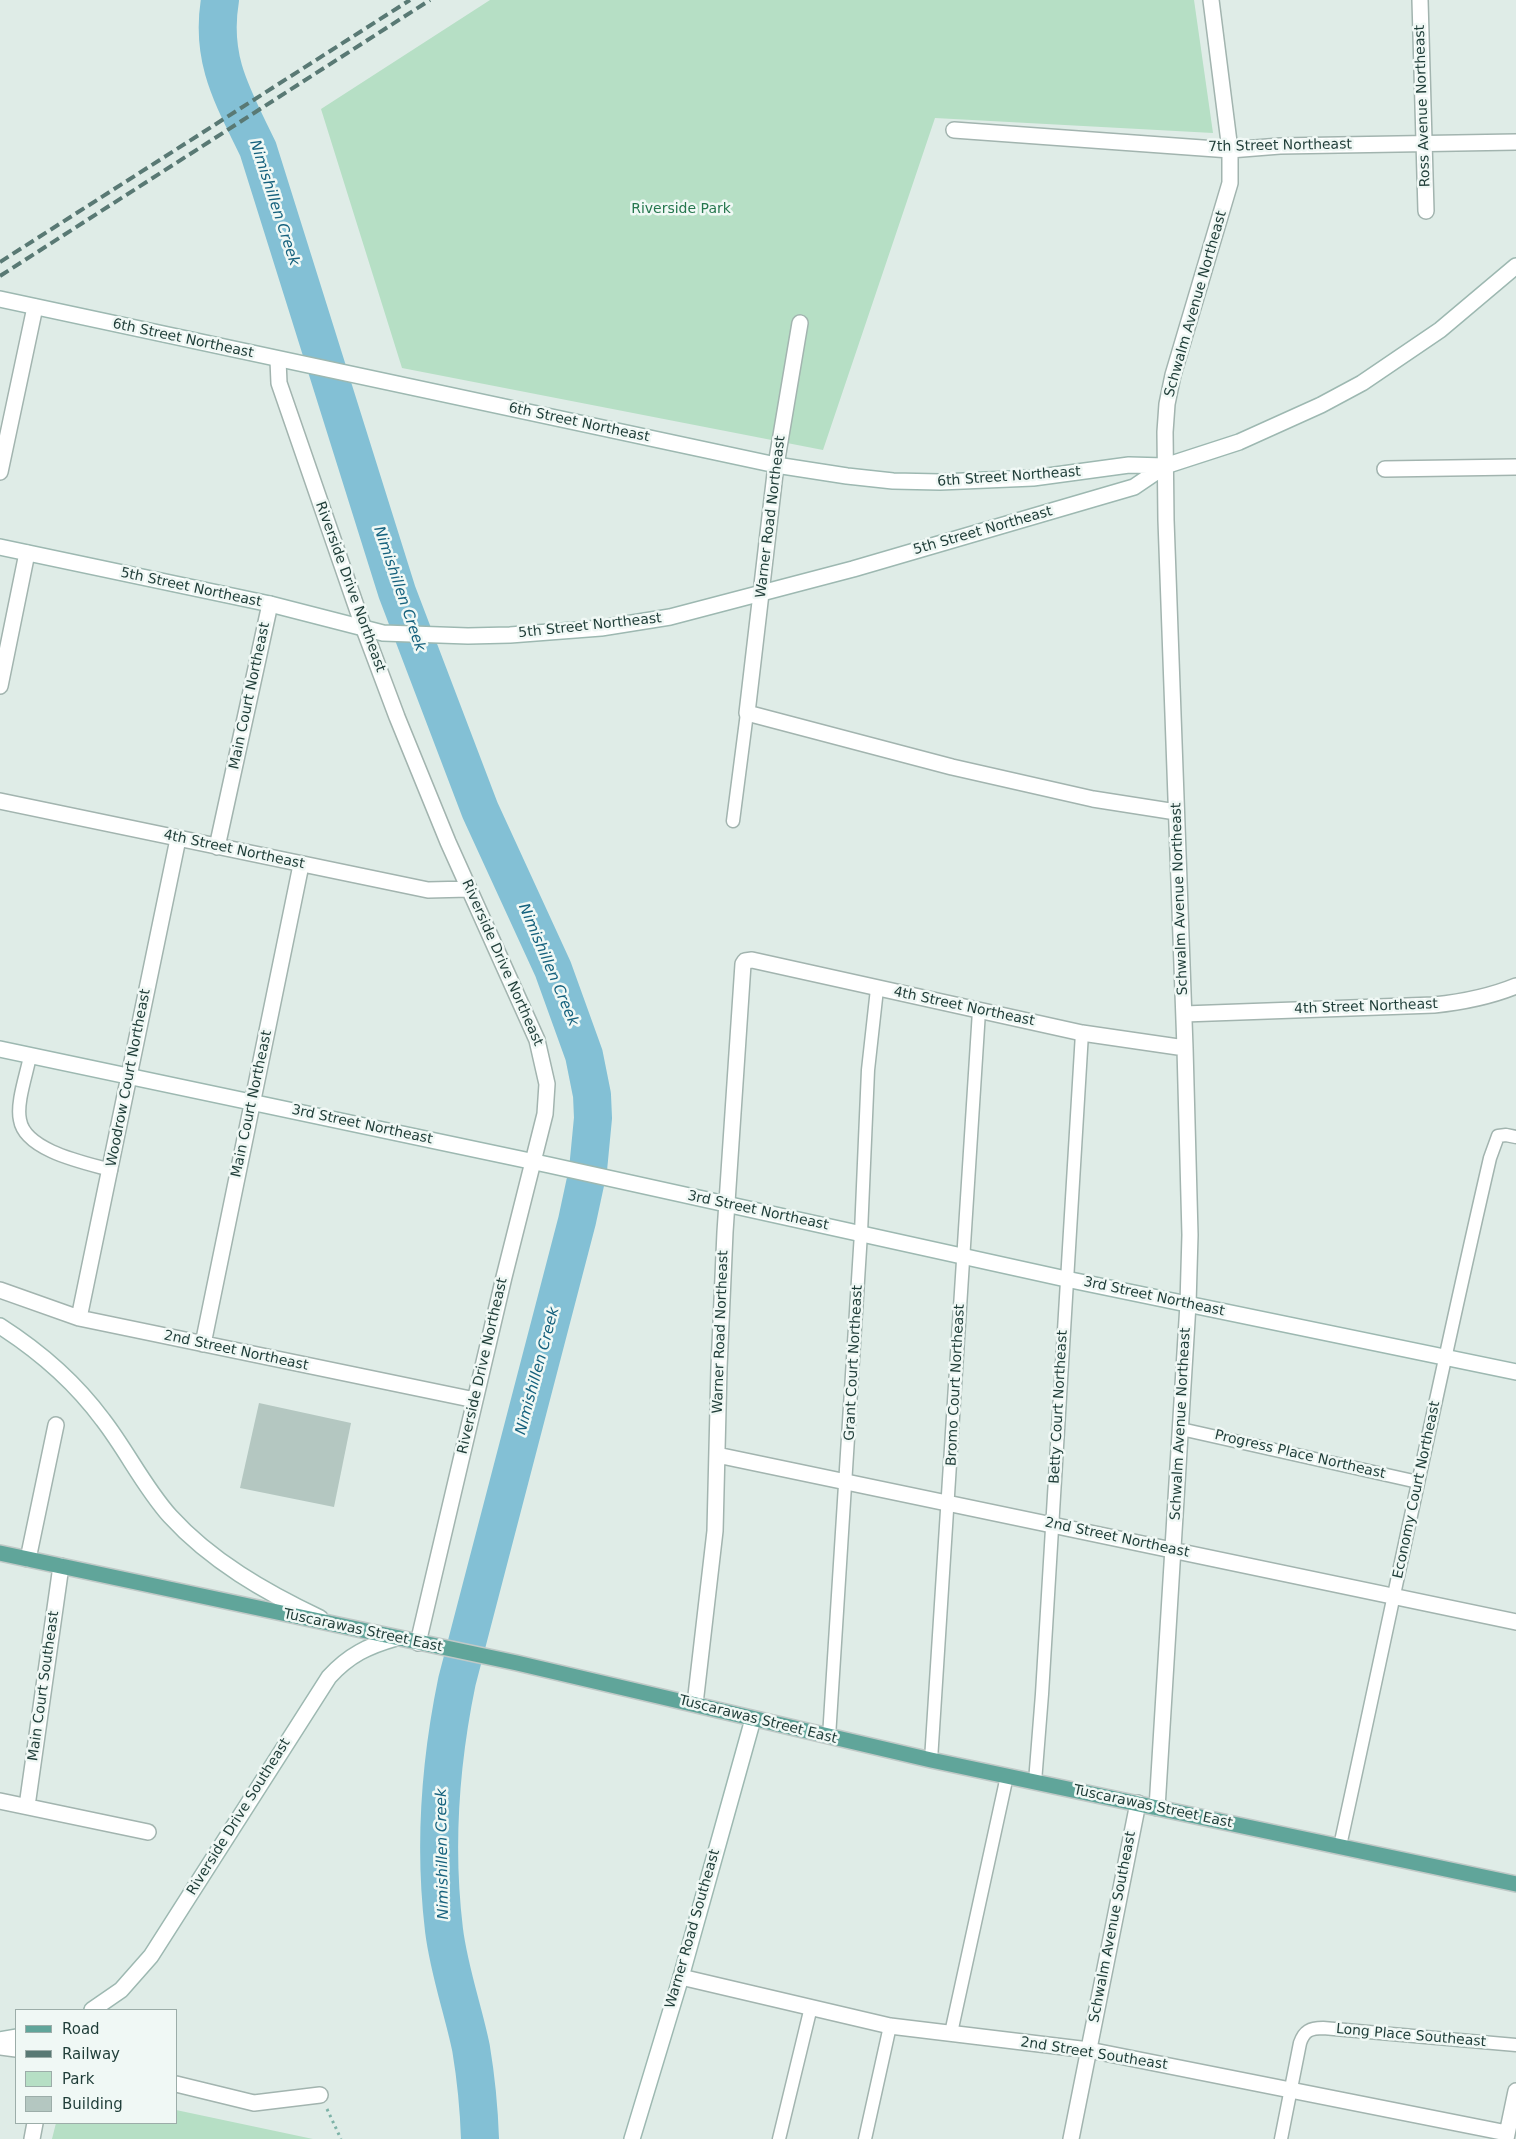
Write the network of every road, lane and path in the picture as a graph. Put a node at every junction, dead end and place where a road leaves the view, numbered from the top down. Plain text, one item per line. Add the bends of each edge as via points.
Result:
1 (1211, 0) edge
2 (1420, 0) edge
3 (954, 130) dead end
4 (1516, 142) edge
5 (1424, 143) junction
6 (1230, 150) junction
7 (1426, 211) dead end
8 (1516, 266) edge
9 (0, 299) edge
10 (35, 307) junction
11 (800, 323) dead end
12 (284, 361) junction
13 (776, 465) junction
14 (1165, 466) junction
15 (1516, 467) edge
16 (1385, 469) dead end
17 (0, 472) edge
18 (0, 547) edge
19 (27, 553) junction
20 (762, 593) junction
21 (270, 604) junction
22 (364, 629) junction
23 (0, 686) edge
24 (747, 713) junction
25 (0, 801) edge
26 (1176, 812) junction
27 (733, 821) dead end
28 (178, 839) junction
29 (218, 847) junction
30 (301, 864) junction
31 (469, 889) junction
32 (745, 960) joint
33 (1516, 986) edge
34 (878, 989) junction
35 (980, 1011) junction
36 (1184, 1014) junction
37 (1082, 1033) junction
38 (1185, 1048) junction
39 (0, 1049) edge
40 (30, 1056) junction
41 (130, 1077) junction
42 (252, 1102) junction
43 (1516, 1137) edge
44 (533, 1162) junction
45 (111, 1170) junction
46 (727, 1204) junction
47 (861, 1234) junction
48 (964, 1257) junction
49 (1066, 1279) junction
50 (0, 1290) edge
51 (1188, 1304) junction
52 (79, 1318) junction
53 (0, 1326) edge
54 (203, 1344) junction
55 (1444, 1357) junction
56 (1516, 1372) edge
57 (476, 1400) junction
58 (56, 1425) dead end
59 (1181, 1429) junction
60 (717, 1455) junction
61 (1418, 1482) junction
62 (846, 1483) junction
63 (949, 1504) junction
64 (1052, 1524) junction
65 (1174, 1549) junction
66 (0, 1553) edge
67 (28, 1559) junction
68 (61, 1566) junction
69 (1395, 1596) junction
70 (1516, 1622) edge
71 (337, 1626) junction
72 (396, 1638) junction
73 (418, 1643) junction
74 (695, 1704) junction
75 (753, 1719) junction
76 (830, 1737) junction
77 (932, 1760) junction
78 (1006, 1776) junction
79 (1035, 1782) junction
80 (0, 1803) edge
81 (1138, 1804) junction
82 (26, 1806) junction
83 (1157, 1808) junction
84 (148, 1832) dead end
85 (1340, 1846) junction
86 (1516, 1884) edge
87 (681, 1976) junction
88 (811, 2007) junction
89 (93, 2009) edge
90 (890, 2026) junction
91 (951, 2033) junction
92 (15, 2037) edge
93 (0, 2040) edge
94 (1516, 2045) edge
95 (0, 2047) edge
96 (15, 2049) edge
97 (1089, 2050) junction
98 (178, 2084) edge
99 (1292, 2089) junction
100 (1516, 2091) edge
101 (320, 2095) joint
102 (35, 2124) edge
103 (1507, 2136) edge
104 (32, 2139) edge
105 (341, 2139) edge
106 (632, 2139) edge
107 (779, 2139) edge
108 (866, 2139) edge
109 (1070, 2139) edge
110 (1281, 2139) edge

1 - 6 street, Schwalm Avenue Northeast
2 - 5 street, Ross Avenue Northeast
3 - 6 street, 7th Street Northeast
4 - 5 street, 7th Street Northeast
5 - 6 street, 7th Street Northeast
5 - 7 street, Ross Avenue Northeast
6 - 14 street, Schwalm Avenue Northeast via 1227,199 1167,404
8 - 14 street via 1440,330 1362,383 1239,442
9 - 10 street, 6th Street Northeast
10 - 12 street, 6th Street Northeast
10 - 17 street
11 - 13 street, Warner Road Northeast
12 - 13 street, 6th Street Northeast
12 - 22 street, Riverside Drive Northeast via 279,383
13 - 14 street, 6th Street Northeast via 847,476 940,482 1033,478 1129,465
13 - 20 street, Warner Road Northeast
14 - 20 street, 5th Street Northeast via 1134,487
14 - 26 street, Schwalm Avenue Northeast
15 - 16 street
18 - 19 street, 5th Street Northeast
19 - 21 street, 5th Street Northeast
19 - 23 street
20 - 22 street, 5th Street Northeast via 632,624 528,634 468,636 383,633
20 - 24 street, Warner Road Northeast
21 - 22 street, 5th Street Northeast
21 - 29 street, Main Court Northeast
22 - 31 street, Riverside Drive Northeast via 400,726
24 - 26 street via 952,767 1093,799
24 - 27 lane
25 - 28 street, 4th Street Northeast
26 - 36 street, Schwalm Avenue Northeast
28 - 29 street, 4th Street Northeast
28 - 41 street, Woodrow Court Northeast
29 - 30 street, 4th Street Northeast
30 - 31 street, 4th Street Northeast via 428,890
30 - 42 street, Main Court Northeast
31 - 44 street, Riverside Drive Northeast via 542,1054 547,1099
32 - 34 street, 4th Street Northeast
32 - 46 street, Warner Road Northeast via 742,964
33 - 36 street, 4th Street Northeast via 1465,1002 1434,1005
34 - 35 street, 4th Street Northeast
34 - 47 lane, Grant Court Northeast via 868,1070
35 - 37 street, 4th Street Northeast
35 - 48 lane, Bromo Court Northeast
36 - 38 street, Schwalm Avenue Northeast
37 - 38 street, 4th Street Northeast
37 - 49 lane, Betty Court Northeast
38 - 51 street, Schwalm Avenue Northeast via 1190,1235
39 - 40 street, 3rd Street Northeast
40 - 41 street, 3rd Street Northeast
40 - 45 lane via 20,1109 23,1130 37,1144 71,1159
41 - 42 street, 3rd Street Northeast
41 - 45 street, Woodrow Court Northeast
42 - 44 street, 3rd Street Northeast
42 - 54 street, Main Court Northeast
43 - 55 lane, Economy Court Northeast via 1498,1136 1490,1158
44 - 46 street, 3rd Street Northeast
44 - 57 street, Riverside Drive Northeast
45 - 52 street, Woodrow Court Northeast
46 - 47 street, 3rd Street Northeast
46 - 60 street, Warner Road Northeast
47 - 48 street, 3rd Street Northeast
47 - 62 lane, Grant Court Northeast
48 - 49 street, 3rd Street Northeast
48 - 63 lane, Bromo Court Northeast
49 - 51 street, 3rd Street Northeast
49 - 64 lane, Betty Court Northeast
50 - 52 street, 2nd Street Northeast
51 - 55 street, 3rd Street Northeast
51 - 59 street, Schwalm Avenue Northeast
52 - 54 street, 2nd Street Northeast
53 - 71 street via 66,1377 85,1396 160,1504 193,1538 242,1576
54 - 57 street, 2nd Street Northeast
55 - 56 street, 3rd Street Northeast
55 - 61 lane, Economy Court Northeast
57 - 73 street, Riverside Drive Northeast
58 - 67 street
59 - 61 lane, Progress Place Northeast
59 - 65 street, Schwalm Avenue Northeast
60 - 62 street, 2nd Street Northeast
60 - 74 street, Warner Road Northeast via 715,1531
61 - 69 lane, Economy Court Northeast
62 - 63 street, 2nd Street Northeast
62 - 76 lane, Grant Court Northeast
63 - 64 street, 2nd Street Northeast
63 - 77 lane, Bromo Court Northeast
64 - 65 street, 2nd Street Northeast
64 - 79 lane, Betty Court Northeast
65 - 69 street, 2nd Street Northeast
65 - 83 street, Schwalm Avenue Northeast
66 - 67 main road, Tuscarawas Street East
67 - 68 main road, Tuscarawas Street East
68 - 71 main road, Tuscarawas Street East
68 - 82 street, Main Court Southeast
69 - 70 street, 2nd Street Northeast
69 - 85 lane, Economy Court Northeast
71 - 72 main road, Tuscarawas Street East
72 - 73 main road, Tuscarawas Street East
72 - 89 street, Riverside Drive Southeast via 357,1652 329,1677 151,1956 121,1990
73 - 74 main road, Tuscarawas Street East
74 - 75 main road, Tuscarawas Street East
75 - 76 main road, Tuscarawas Street East
75 - 87 street, Warner Road Southeast
76 - 77 main road, Tuscarawas Street East
77 - 78 main road, Tuscarawas Street East
78 - 79 main road, Tuscarawas Street East
78 - 91 lane
79 - 81 main road, Tuscarawas Street East
80 - 82 street
81 - 83 main road, Tuscarawas Street East
81 - 97 street, Schwalm Avenue Southeast
82 - 84 street
83 - 85 main road, Tuscarawas Street East
85 - 86 main road, Tuscarawas Street East
87 - 88 street, 2nd Street Southeast
87 - 106 street, Warner Road Southeast
88 - 90 street, 2nd Street Southeast
88 - 107 lane
90 - 91 street, 2nd Street Southeast
90 - 108 lane
91 - 97 street, 2nd Street Southeast
92 - 93 street
94 - 99 lane, Long Place Southeast via 1323,2028 1309,2030 1300,2043
95 - 96 street
97 - 99 street, 2nd Street Southeast
97 - 109 street, Schwalm Avenue Southeast
98 - 101 street via 254,2103
99 - 103 street, 2nd Street Southeast
99 - 110 lane
100 - 103 street
101 - 105 path
102 - 104 street

